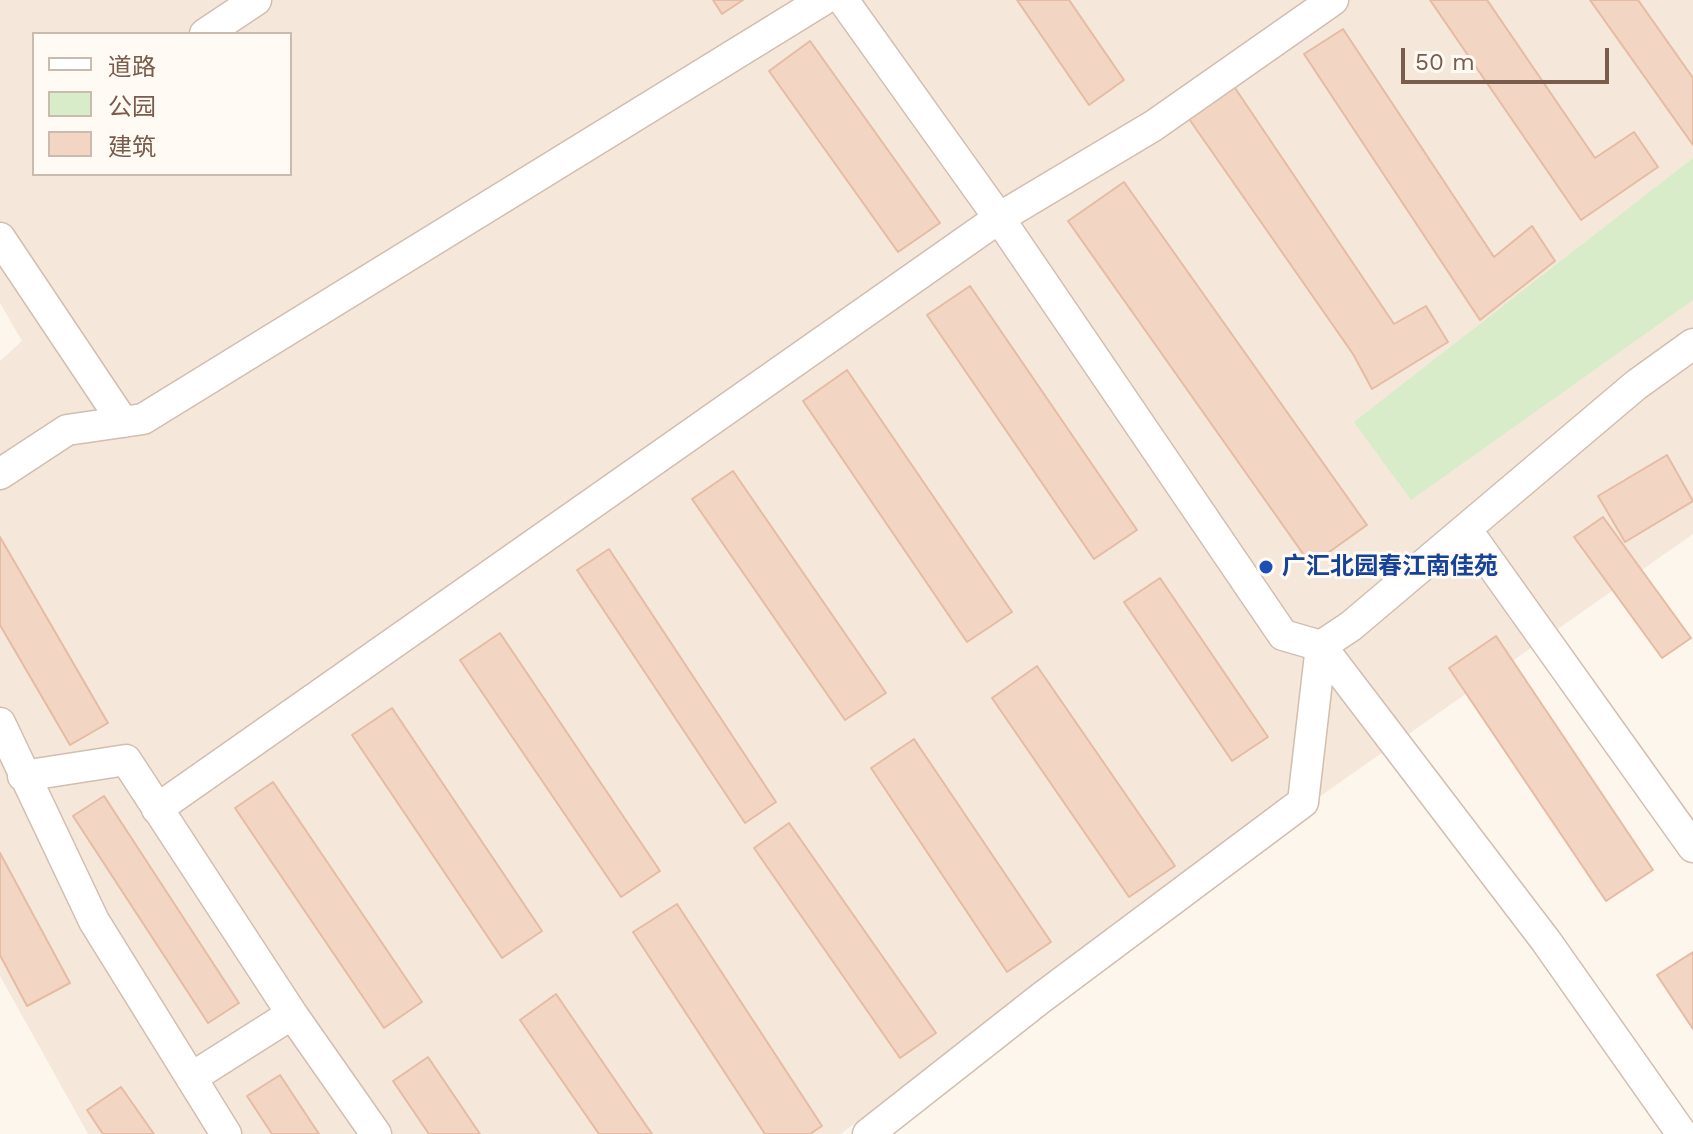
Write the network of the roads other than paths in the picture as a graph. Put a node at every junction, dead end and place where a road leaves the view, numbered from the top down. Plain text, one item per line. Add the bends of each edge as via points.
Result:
1 (256, 0) edge
2 (823, 0) edge
3 (843, 0) edge
4 (1333, 0) edge
5 (208, 32) edge
6 (999, 218) junction
7 (0, 238) edge
8 (1693, 344) edge
9 (123, 422) junction
10 (0, 474) edge
11 (1466, 529) junction
12 (1321, 646) junction
13 (0, 723) edge
14 (23, 776) junction
15 (157, 809) junction
16 (1693, 847) edge
17 (292, 1014) junction
18 (191, 1078) junction
19 (226, 1134) edge
20 (376, 1134) edge
21 (868, 1134) edge
22 (1682, 1134) edge

1 - 5 street
2 - 9 street via 143,419
3 - 6 street
4 - 6 street via 1153,126
6 - 12 street via 1283,635
6 - 15 street
7 - 9 street
8 - 11 street via 1636,385
9 - 10 street via 67,430
11 - 12 street
11 - 16 street
12 - 21 street via 1303,802
12 - 22 street via 1546,941
13 - 14 street
14 - 15 street via 126,760
14 - 18 street via 94,921
15 - 17 street
17 - 18 street
17 - 20 street
18 - 19 street

